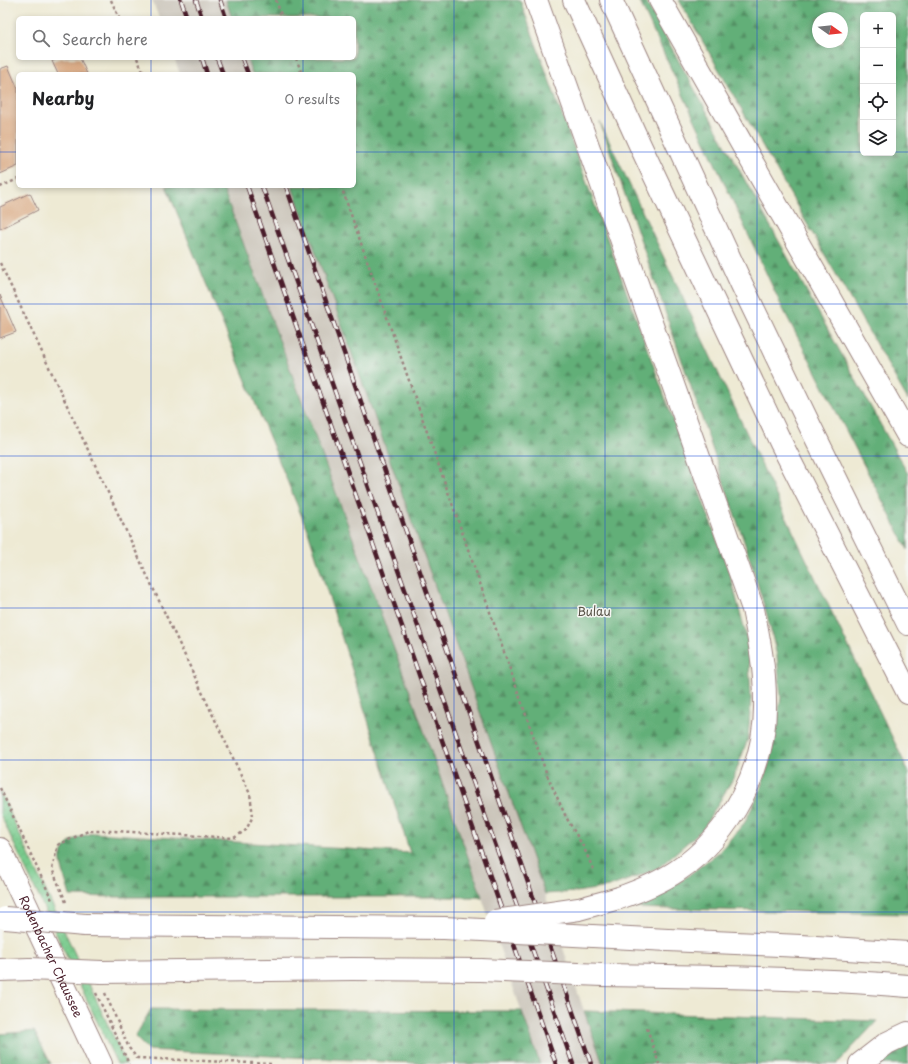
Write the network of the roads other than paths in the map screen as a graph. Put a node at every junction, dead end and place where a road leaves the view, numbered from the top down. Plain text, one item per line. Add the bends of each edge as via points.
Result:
1 (536, 0) edge
2 (574, 0) edge
3 (611, 0) edge
4 (660, 0) edge
5 (908, 436) edge
6 (908, 624) edge
7 (908, 693) edge
8 (0, 849) edge
9 (2, 918) edge
10 (444, 928) junction
11 (908, 953) edge
12 (0, 970) edge
13 (908, 986) edge
14 (908, 1033) edge
15 (100, 1064) edge
16 (860, 1064) edge

1 - 10 main road, bridge via 753,609 766,701 763,731 751,778 729,819 704,849 678,871 646,888 579,909
2 - 7 main road via 778,436
3 - 6 main road via 742,285
4 - 5 main road
8 - 15 main road, Rodenbacher Chaussee
9 - 10 main road, bridge via 85,925
10 - 11 main road, bridge
12 - 13 main road, bridge via 30,969 103,981 352,969 785,978
14 - 16 main road via 887,1043

